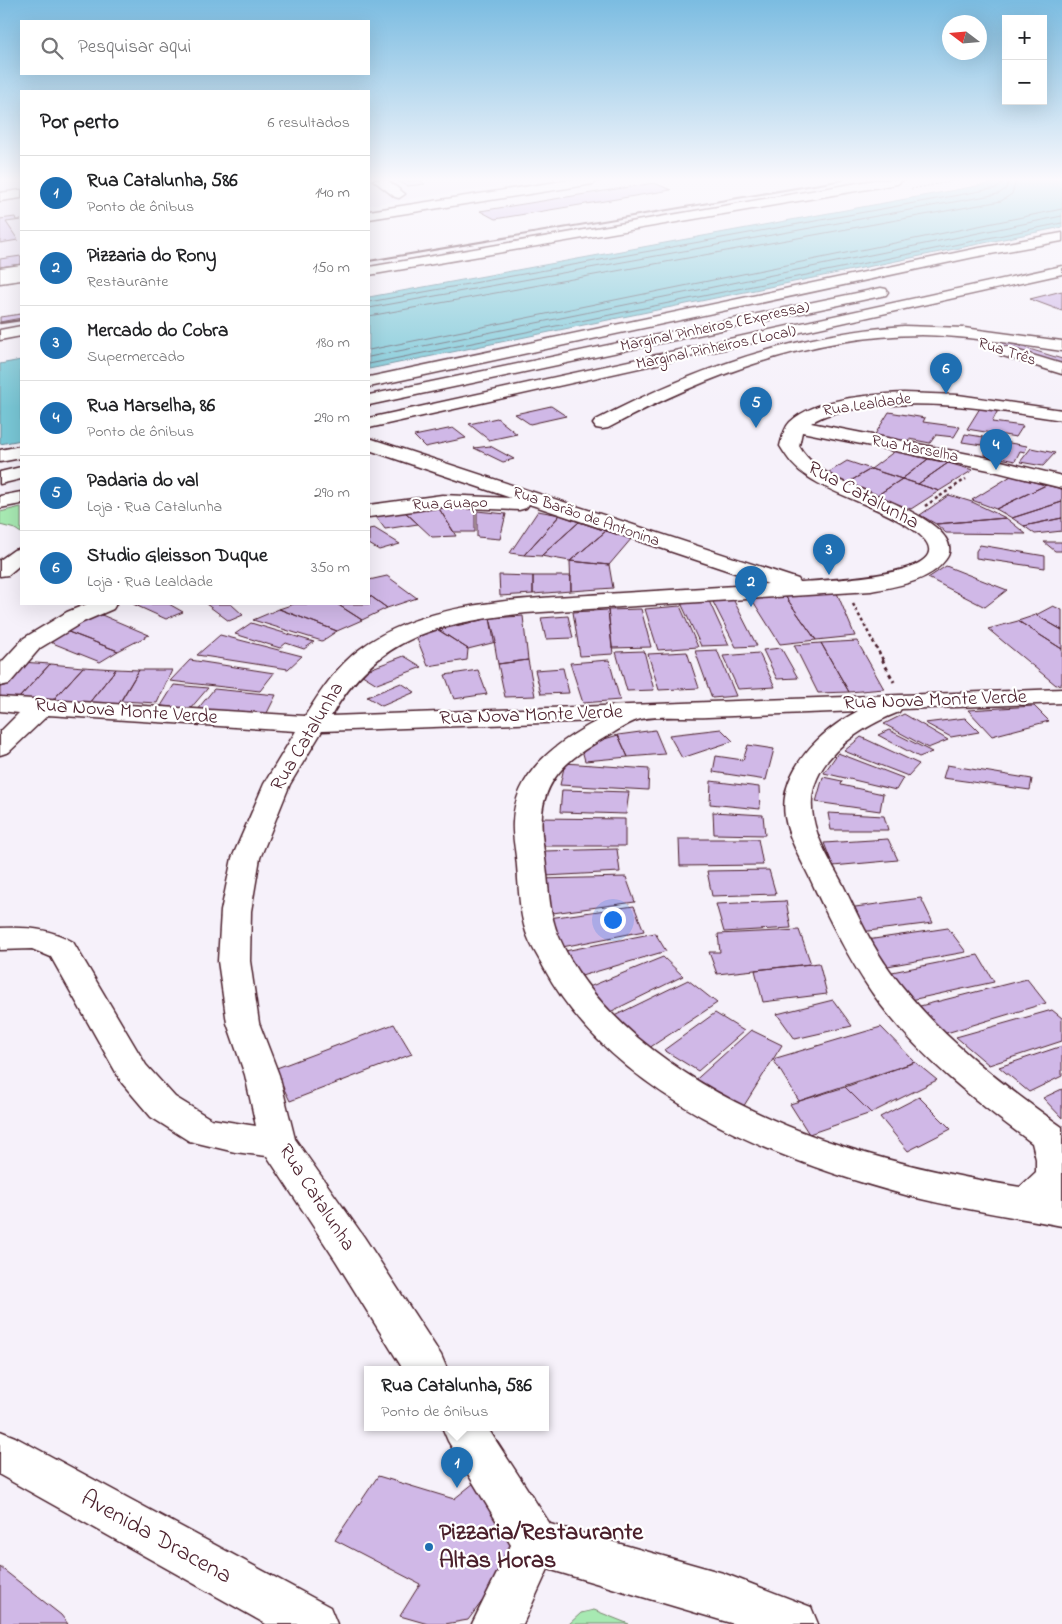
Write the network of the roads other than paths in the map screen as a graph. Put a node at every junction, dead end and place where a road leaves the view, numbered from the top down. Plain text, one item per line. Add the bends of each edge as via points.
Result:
1 (457, 256) edge
2 (961, 256) edge
3 (1062, 265) edge
4 (20, 269) edge
5 (1062, 270) edge
6 (370, 271) edge
7 (0, 272) edge
8 (20, 276) edge
9 (0, 279) edge
10 (898, 288) dead end
11 (20, 331) edge
12 (953, 332) junction
13 (0, 335) edge
14 (1062, 346) edge
15 (614, 348) junction
16 (1062, 369) edge
17 (370, 382) edge
18 (370, 400) edge
19 (1062, 415) edge
20 (370, 423) edge
21 (602, 424) dead end
22 (796, 426) junction
23 (370, 444) edge
24 (20, 452) edge
25 (0, 456) edge
26 (20, 474) edge
27 (0, 478) edge
28 (1062, 482) edge
29 (20, 498) edge
30 (0, 502) edge
31 (561, 508) junction
32 (370, 511) edge
33 (20, 555) edge
34 (0, 570) edge
35 (804, 588) junction
36 (103, 605) edge
37 (0, 679) edge
38 (1062, 696) edge
39 (905, 702) junction
40 (0, 704) edge
41 (43, 706) junction
42 (634, 712) junction
43 (312, 724) junction
44 (0, 747) edge
45 (0, 939) edge
46 (1055, 1140) edge
47 (278, 1143) junction
48 (1027, 1203) junction
49 (1062, 1210) edge
50 (424, 1366) edge
51 (466, 1431) edge
52 (0, 1452) edge
53 (536, 1543) junction
54 (313, 1624) edge
55 (496, 1624) edge
56 (794, 1624) edge

1 - 6 main road
2 - 17 main road
3 - 15 main road via 797,318
4 - 7 main road
5 - 20 main road, Marginal Pinheiros (Local)
8 - 9 main road
10 - 15 main road, Marginal Pinheiros (Expressa)
11 - 13 main road
12 - 14 main road
12 - 16 main road, Rua Três via 992,348
12 - 21 main road via 878,333 774,354 705,375
15 - 18 main road, Marginal Pinheiros (Expressa)
19 - 22 main road, Rua Lealdade via 922,398 830,408 807,416
22 - 28 main road, Rua Marselha via 989,464
22 - 35 main road, Rua Catalunha via 789,436 790,448 813,473 908,517 932,534 938,544 938,557 932,565 908,577
23 - 31 main road, Rua Barão de Antonina
24 - 25 main road
26 - 27 main road
29 - 30 main road
31 - 32 main road, Rua Guapo via 442,501
31 - 35 main road, Rua Barão de Antonina
33 - 34 main road
35 - 43 main road, Rua Catalunha via 526,606 450,617 393,638 368,654 332,691
36 - 37 main road via 75,617 32,643
38 - 39 main road, Rua Nova Monte Verde
39 - 42 main road, Rua Nova Monte Verde
39 - 46 main road via 865,717 827,746 803,783 798,808 801,824 861,951 910,1018 981,1084
40 - 41 main road, Rua Nova Monte Verde
41 - 43 main road, Rua Nova Monte Verde
41 - 44 main road
42 - 43 main road, Rua Nova Monte Verde
42 - 48 main road via 567,749 546,770 534,788 527,820 543,938 556,965 595,1019 641,1062 705,1102 760,1130 830,1157 910,1181
43 - 47 main road, Rua Catalunha via 277,784 246,858 236,911 234,961 243,1023 262,1075
45 - 47 main road via 36,938 54,943 62,950 134,1074 163,1107 202,1131
46 - 48 main road via 1054,1176 1048,1186
47 - 50 main road, Rua Catalunha
48 - 49 main road
51 - 53 main road
52 - 54 main road, Avenida Dracena
53 - 55 main road
53 - 56 main road via 724,1596

